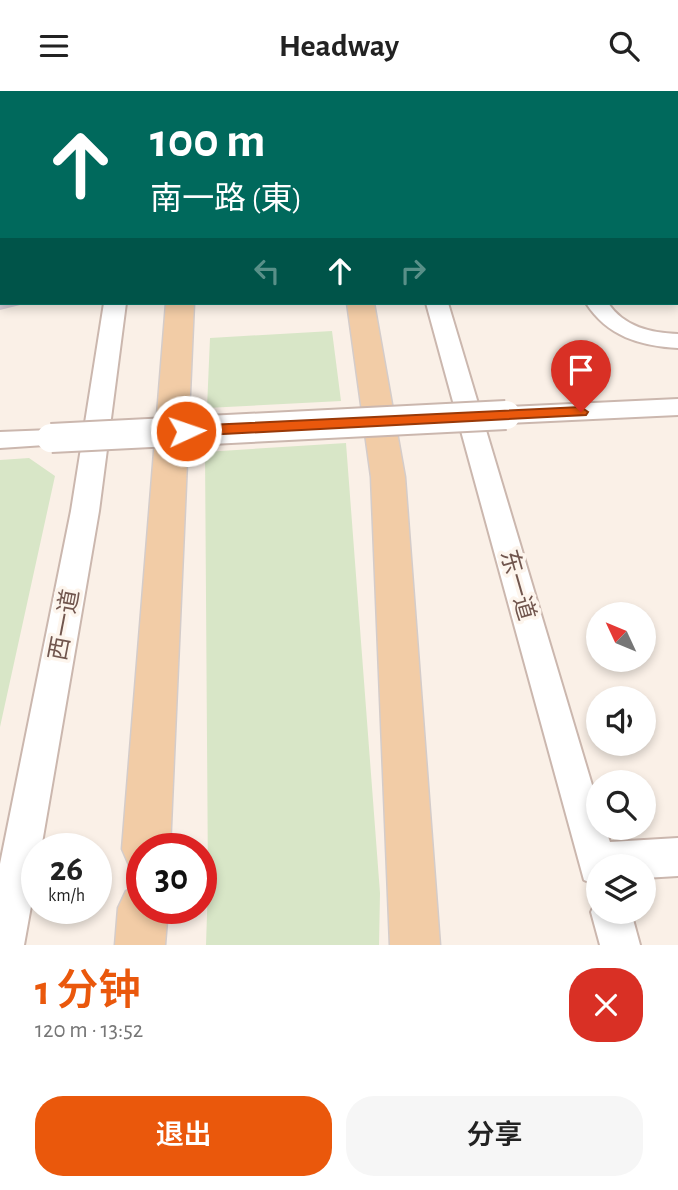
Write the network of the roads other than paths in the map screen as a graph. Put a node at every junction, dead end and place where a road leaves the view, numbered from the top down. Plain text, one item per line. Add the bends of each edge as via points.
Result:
1 (115, 305) edge
2 (180, 305) edge
3 (360, 305) edge
4 (438, 305) edge
5 (598, 305) edge
6 (678, 341) edge
7 (678, 407) edge
8 (0, 440) edge
9 (147, 833) edge
10 (595, 854) edge
11 (678, 857) edge
12 (656, 859) edge
13 (141, 924) edge
14 (614, 924) edge
15 (5, 926) edge
16 (140, 945) edge
17 (415, 945) edge
18 (620, 945) edge

1 - 15 street, 西一道 via 85,511
2 - 9 main road
3 - 17 main road via 388,477
4 - 10 street, 东一道
5 - 6 street via 620,329
7 - 8 street, bridge
11 - 12 street
13 - 16 main road
14 - 18 street

